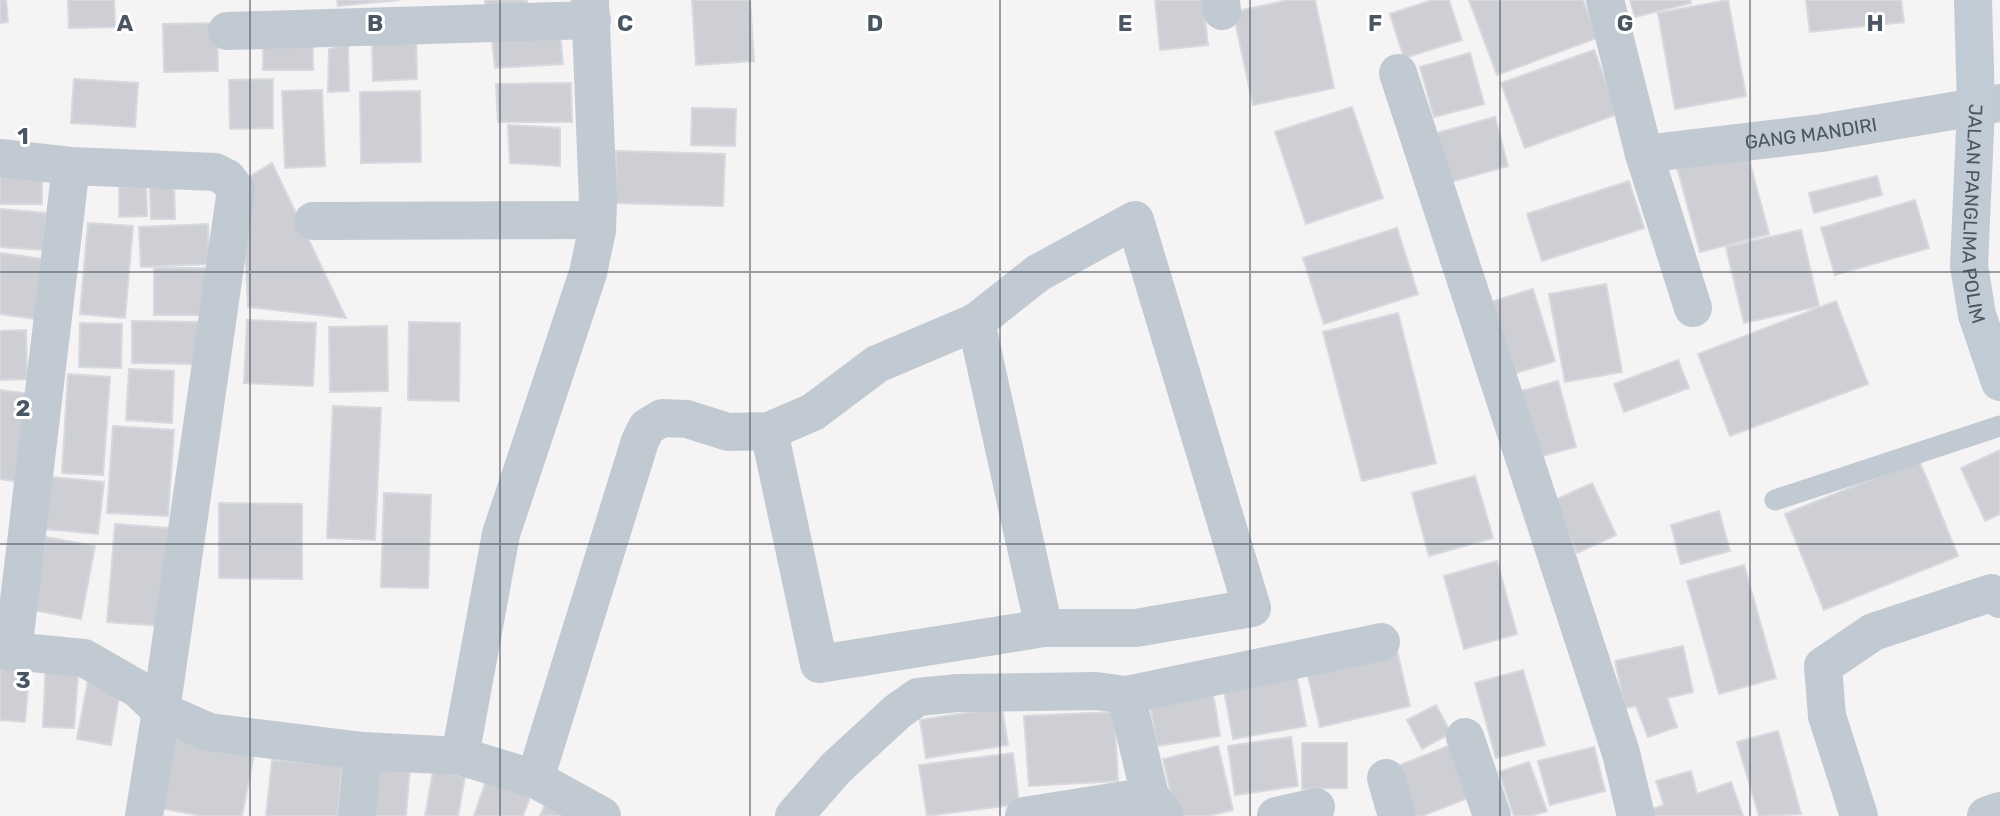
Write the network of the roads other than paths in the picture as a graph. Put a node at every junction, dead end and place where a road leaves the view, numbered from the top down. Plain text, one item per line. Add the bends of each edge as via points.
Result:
1 (1605, 0) edge
2 (1973, 0) edge
3 (591, 10) edge
4 (227, 31) dead end
5 (1398, 73) dead end
6 (1988, 105) edge
7 (1644, 154) junction
8 (0, 158) edge
9 (71, 166) junction
10 (597, 220) junction
11 (313, 221) dead end
12 (1693, 308) dead end
13 (976, 322) junction
14 (2000, 382) edge
15 (2000, 426) edge
16 (769, 431) junction
17 (1775, 500) dead end
18 (2000, 599) edge
19 (1044, 628) junction
20 (1381, 642) dead end
21 (6, 650) edge
22 (1126, 695) junction
23 (162, 711) junction
24 (1465, 737) dead end
25 (363, 751) junction
26 (460, 756) junction
27 (1386, 778) dead end
28 (535, 779) junction
29 (1157, 806) edge
30 (1316, 807) dead end
31 (2000, 811) edge
32 (144, 816) edge
33 (357, 816) edge
34 (603, 816) edge
35 (793, 816) edge
36 (1024, 816) edge
37 (1276, 816) edge
38 (1397, 816) edge
39 (1492, 816) edge
40 (1636, 816) edge
41 (1859, 816) edge
42 (1986, 816) edge

1 - 7 street
2 - 6 street, JALAN PANGLIMA POLIM
3 - 4 street
3 - 10 street
5 - 40 street via 1617,740
6 - 7 street, GANG MANDIRI via 1821,133
6 - 14 street, JALAN PANGLIMA POLIM via 1970,278 1977,315
7 - 12 street
8 - 9 street
9 - 21 street
9 - 23 street via 215,172 228,178 236,190
10 - 11 street
10 - 26 street via 588,273 501,534
13 - 16 street via 877,364 813,412
13 - 19 street
13 - 19 street via 1038,273 1135,220 1252,608 1136,628
15 - 17 lane
16 - 19 street via 819,664
16 - 28 street via 728,432 687,419 662,418 647,427
18 - 41 street via 1991,593 1873,632 1823,666 1827,716
20 - 22 street
21 - 23 street via 84,658 138,689
22 - 29 street
22 - 35 street via 1096,691 918,697 836,768
23 - 25 street via 209,732
23 - 32 street
24 - 39 street
25 - 26 street
25 - 33 street
26 - 28 street
27 - 38 street
28 - 34 street
29 - 36 street
30 - 37 street
31 - 42 street

